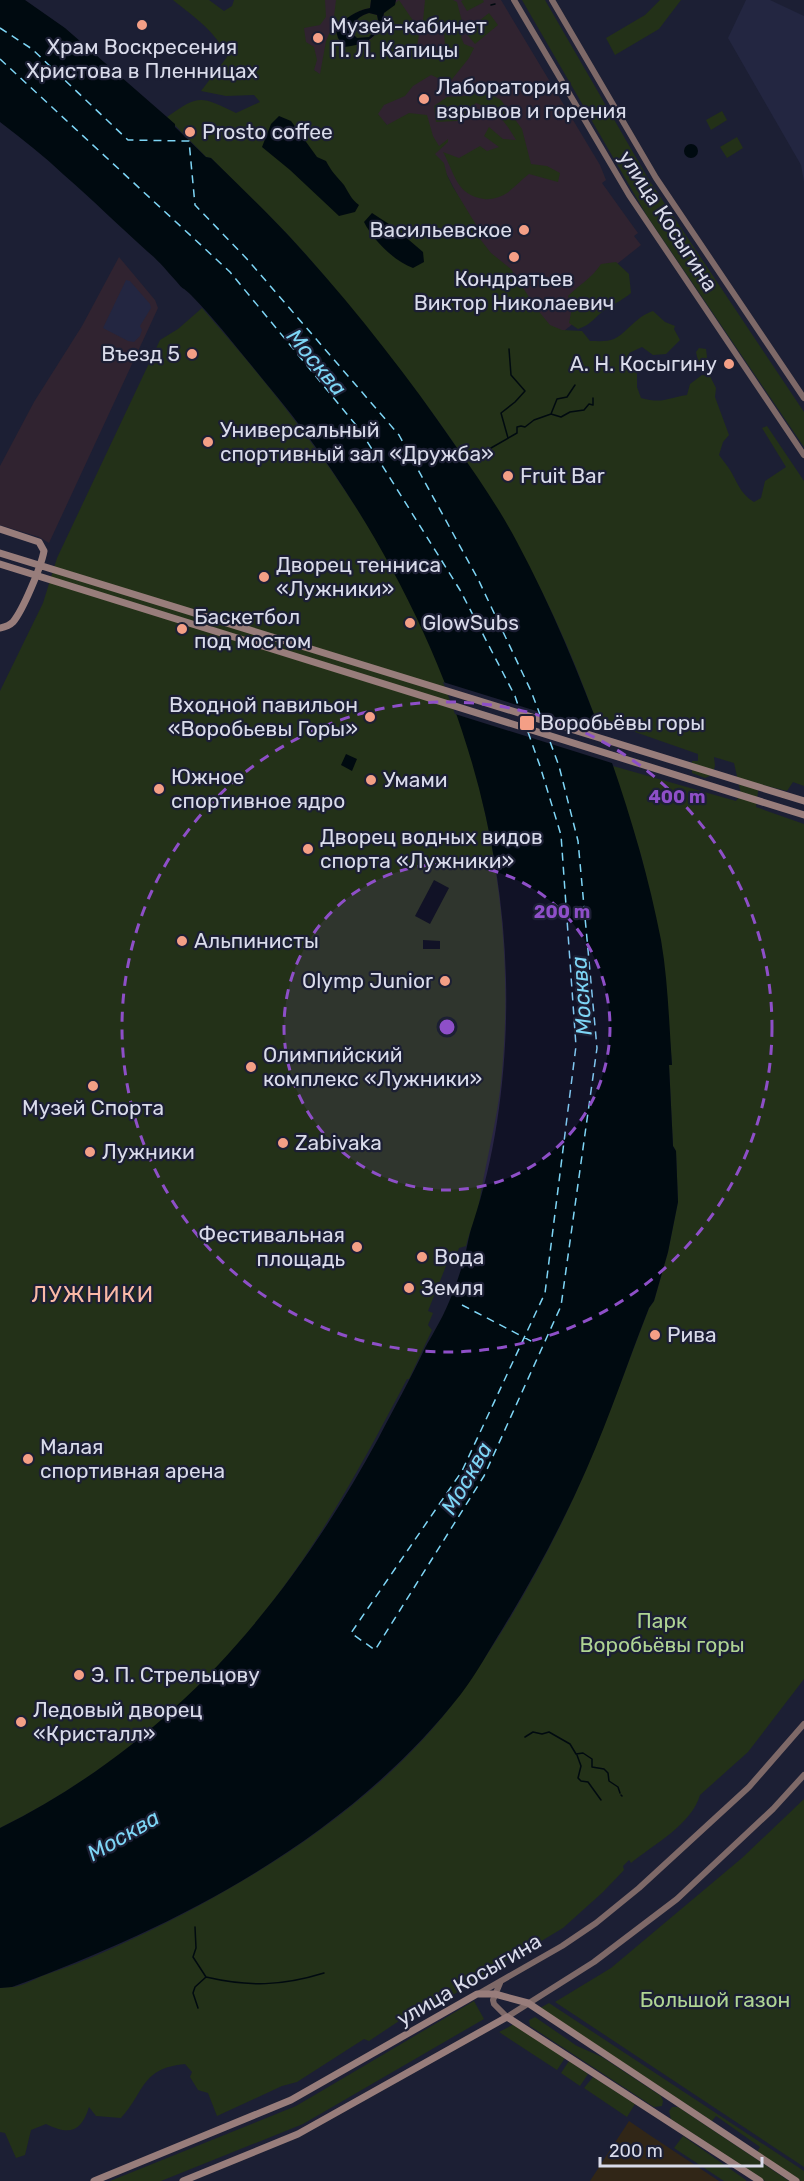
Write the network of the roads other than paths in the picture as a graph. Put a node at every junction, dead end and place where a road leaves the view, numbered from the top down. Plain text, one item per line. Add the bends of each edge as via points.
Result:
1 (514, 0) edge
2 (552, 0) edge
3 (804, 398) edge
4 (804, 455) edge
5 (0, 529) edge
6 (0, 553) edge
7 (0, 564) edge
8 (0, 628) edge
9 (804, 801) edge
10 (804, 816) edge
11 (804, 1724) edge
12 (804, 1776) edge
13 (500, 1982) junction
14 (477, 1994) junction
15 (495, 1994) junction
16 (528, 2003) junction
17 (507, 2017) junction
18 (94, 2181) edge
19 (183, 2181) edge
20 (760, 2181) edge
21 (796, 2181) edge

1 - 4 main road, улица Косыгина via 629,195
2 - 3 main road, улица Косыгина via 656,177
5 - 8 main road via 39,542 44,551 14,620
6 - 9 main road
7 - 10 main road
11 - 13 main road, улица Косыгина via 749,1787 639,1888 562,1946
12 - 16 main road via 677,1899 594,1962
13 - 14 main road, улица Косыгина
13 - 15 main road
14 - 15 main road
14 - 18 main road, улица Косыгина via 291,2100
15 - 16 main road
15 - 17 main road via 494,2004
16 - 17 main road
16 - 21 main road
17 - 19 main road via 304,2131
17 - 20 main road

